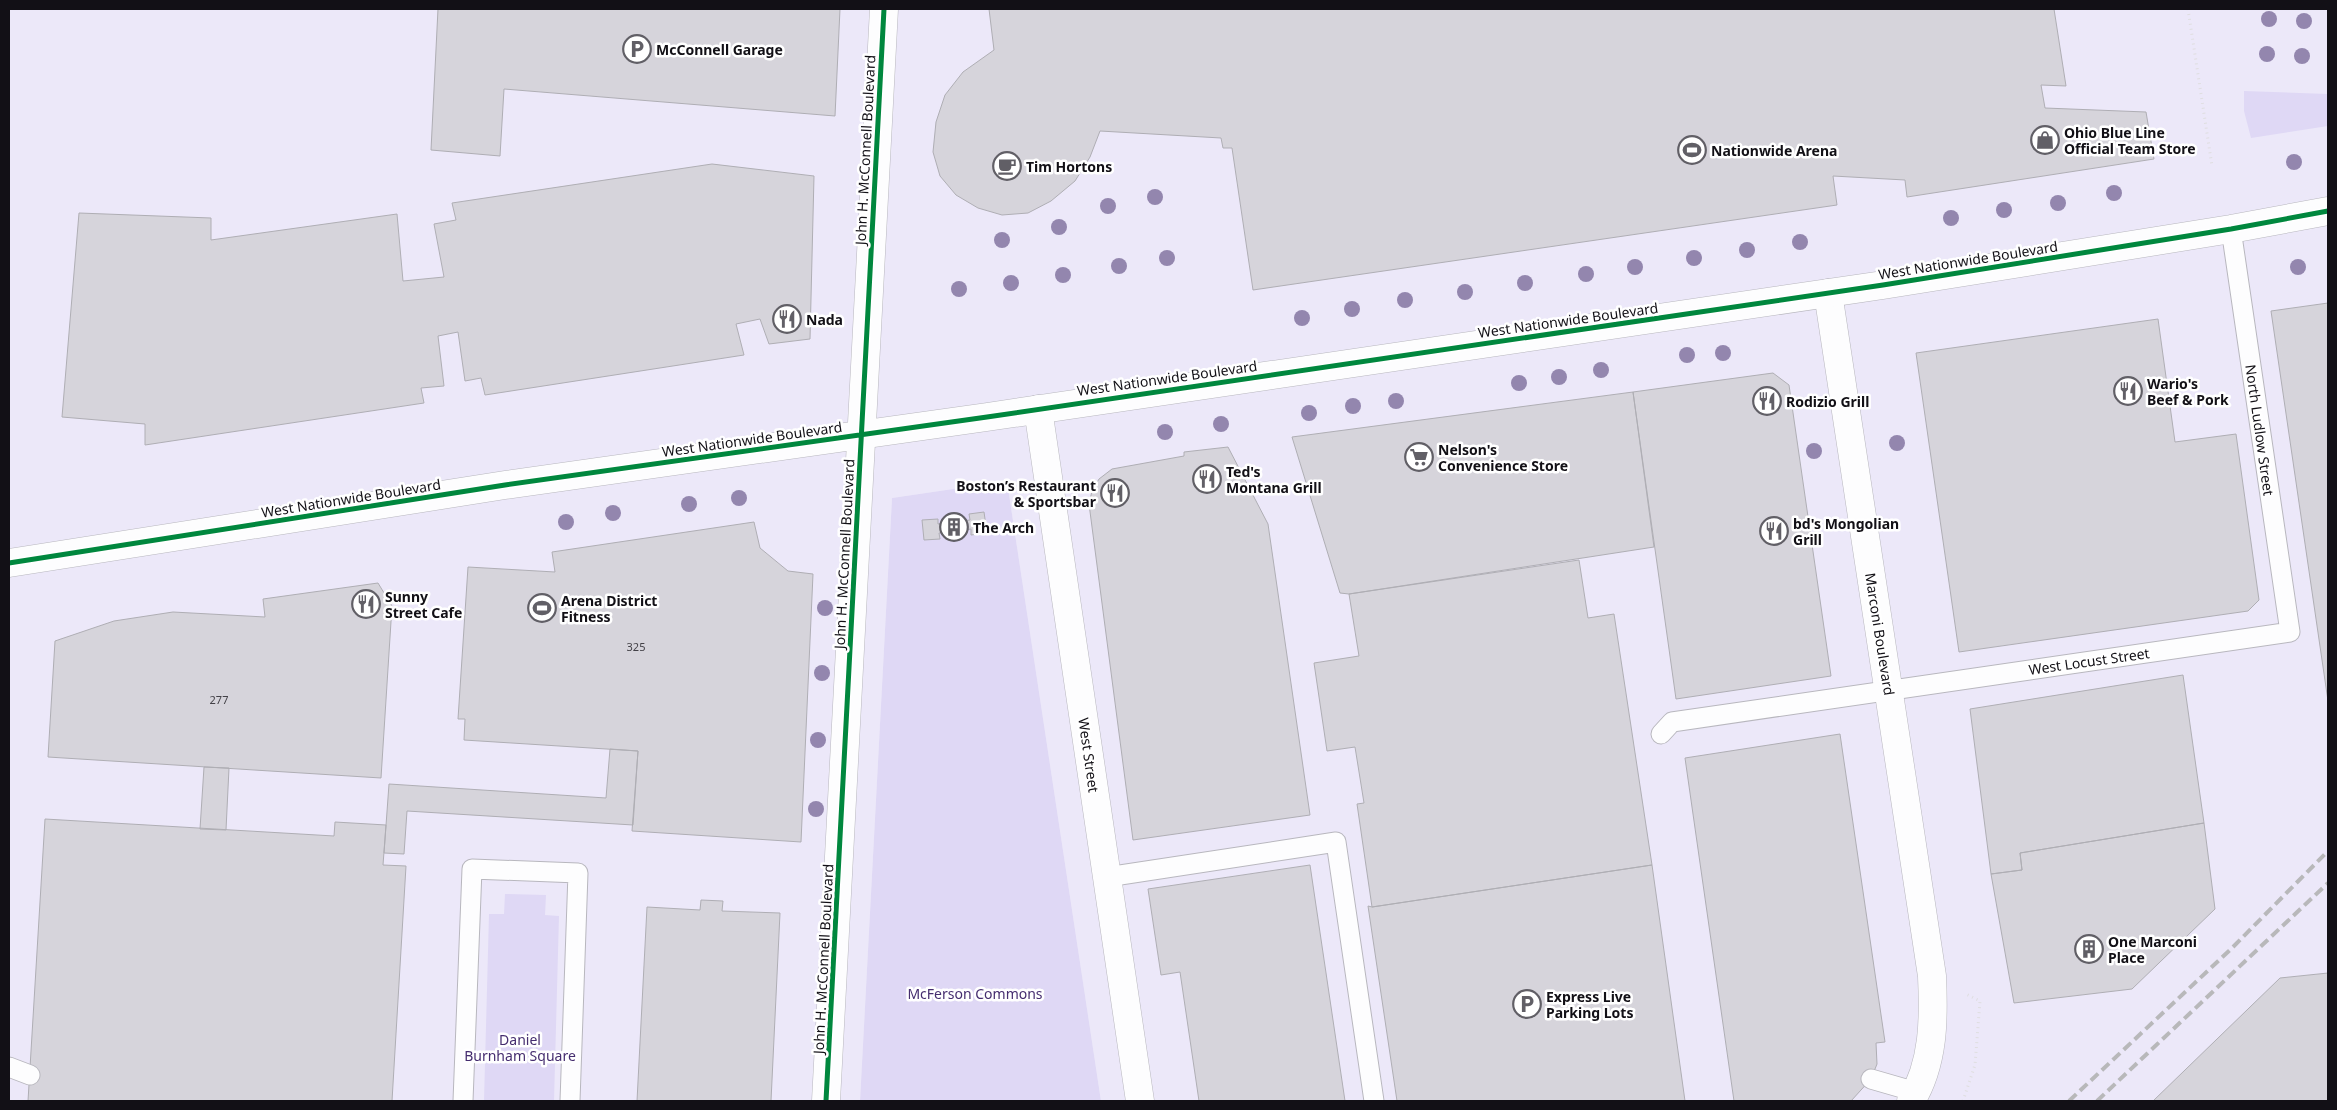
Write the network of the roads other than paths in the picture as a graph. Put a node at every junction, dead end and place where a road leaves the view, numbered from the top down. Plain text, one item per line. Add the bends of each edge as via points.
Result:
1 (884, 9) edge
2 (2328, 211) edge
3 (2231, 229) junction
4 (1828, 293) junction
5 (1038, 409) junction
6 (861, 435) junction
7 (9, 563) edge
8 (2290, 632) joint
9 (1888, 691) junction
10 (1661, 734) dead end
11 (1107, 877) junction
12 (9, 1067) edge
13 (30, 1075) dead end
14 (1871, 1078) dead end
15 (1913, 1097) edge
16 (463, 1101) edge
17 (570, 1101) edge
18 (826, 1101) edge
19 (1140, 1101) edge
20 (1374, 1101) edge

1 - 6 street, John H. McConnell Boulevard
2 - 3 street, West Nationwide Boulevard
3 - 4 street, West Nationwide Boulevard
3 - 8 lane, North Ludlow Street
4 - 5 street, West Nationwide Boulevard
4 - 9 street, Marconi Boulevard
5 - 6 street, West Nationwide Boulevard
5 - 11 street, West Street
6 - 7 street, West Nationwide Boulevard via 505,485
6 - 18 street, John H. McConnell Boulevard
8 - 9 lane, West Locust Street
9 - 10 lane, West Locust Street via 1672,722
9 - 15 street, Marconi Boulevard via 1932,976 1934,1020 1929,1057
11 - 19 street, West Street
11 - 20 lane via 1336,842
12 - 13 lane
14 - 15 lane
16 - 17 lane via 472,869 578,873

